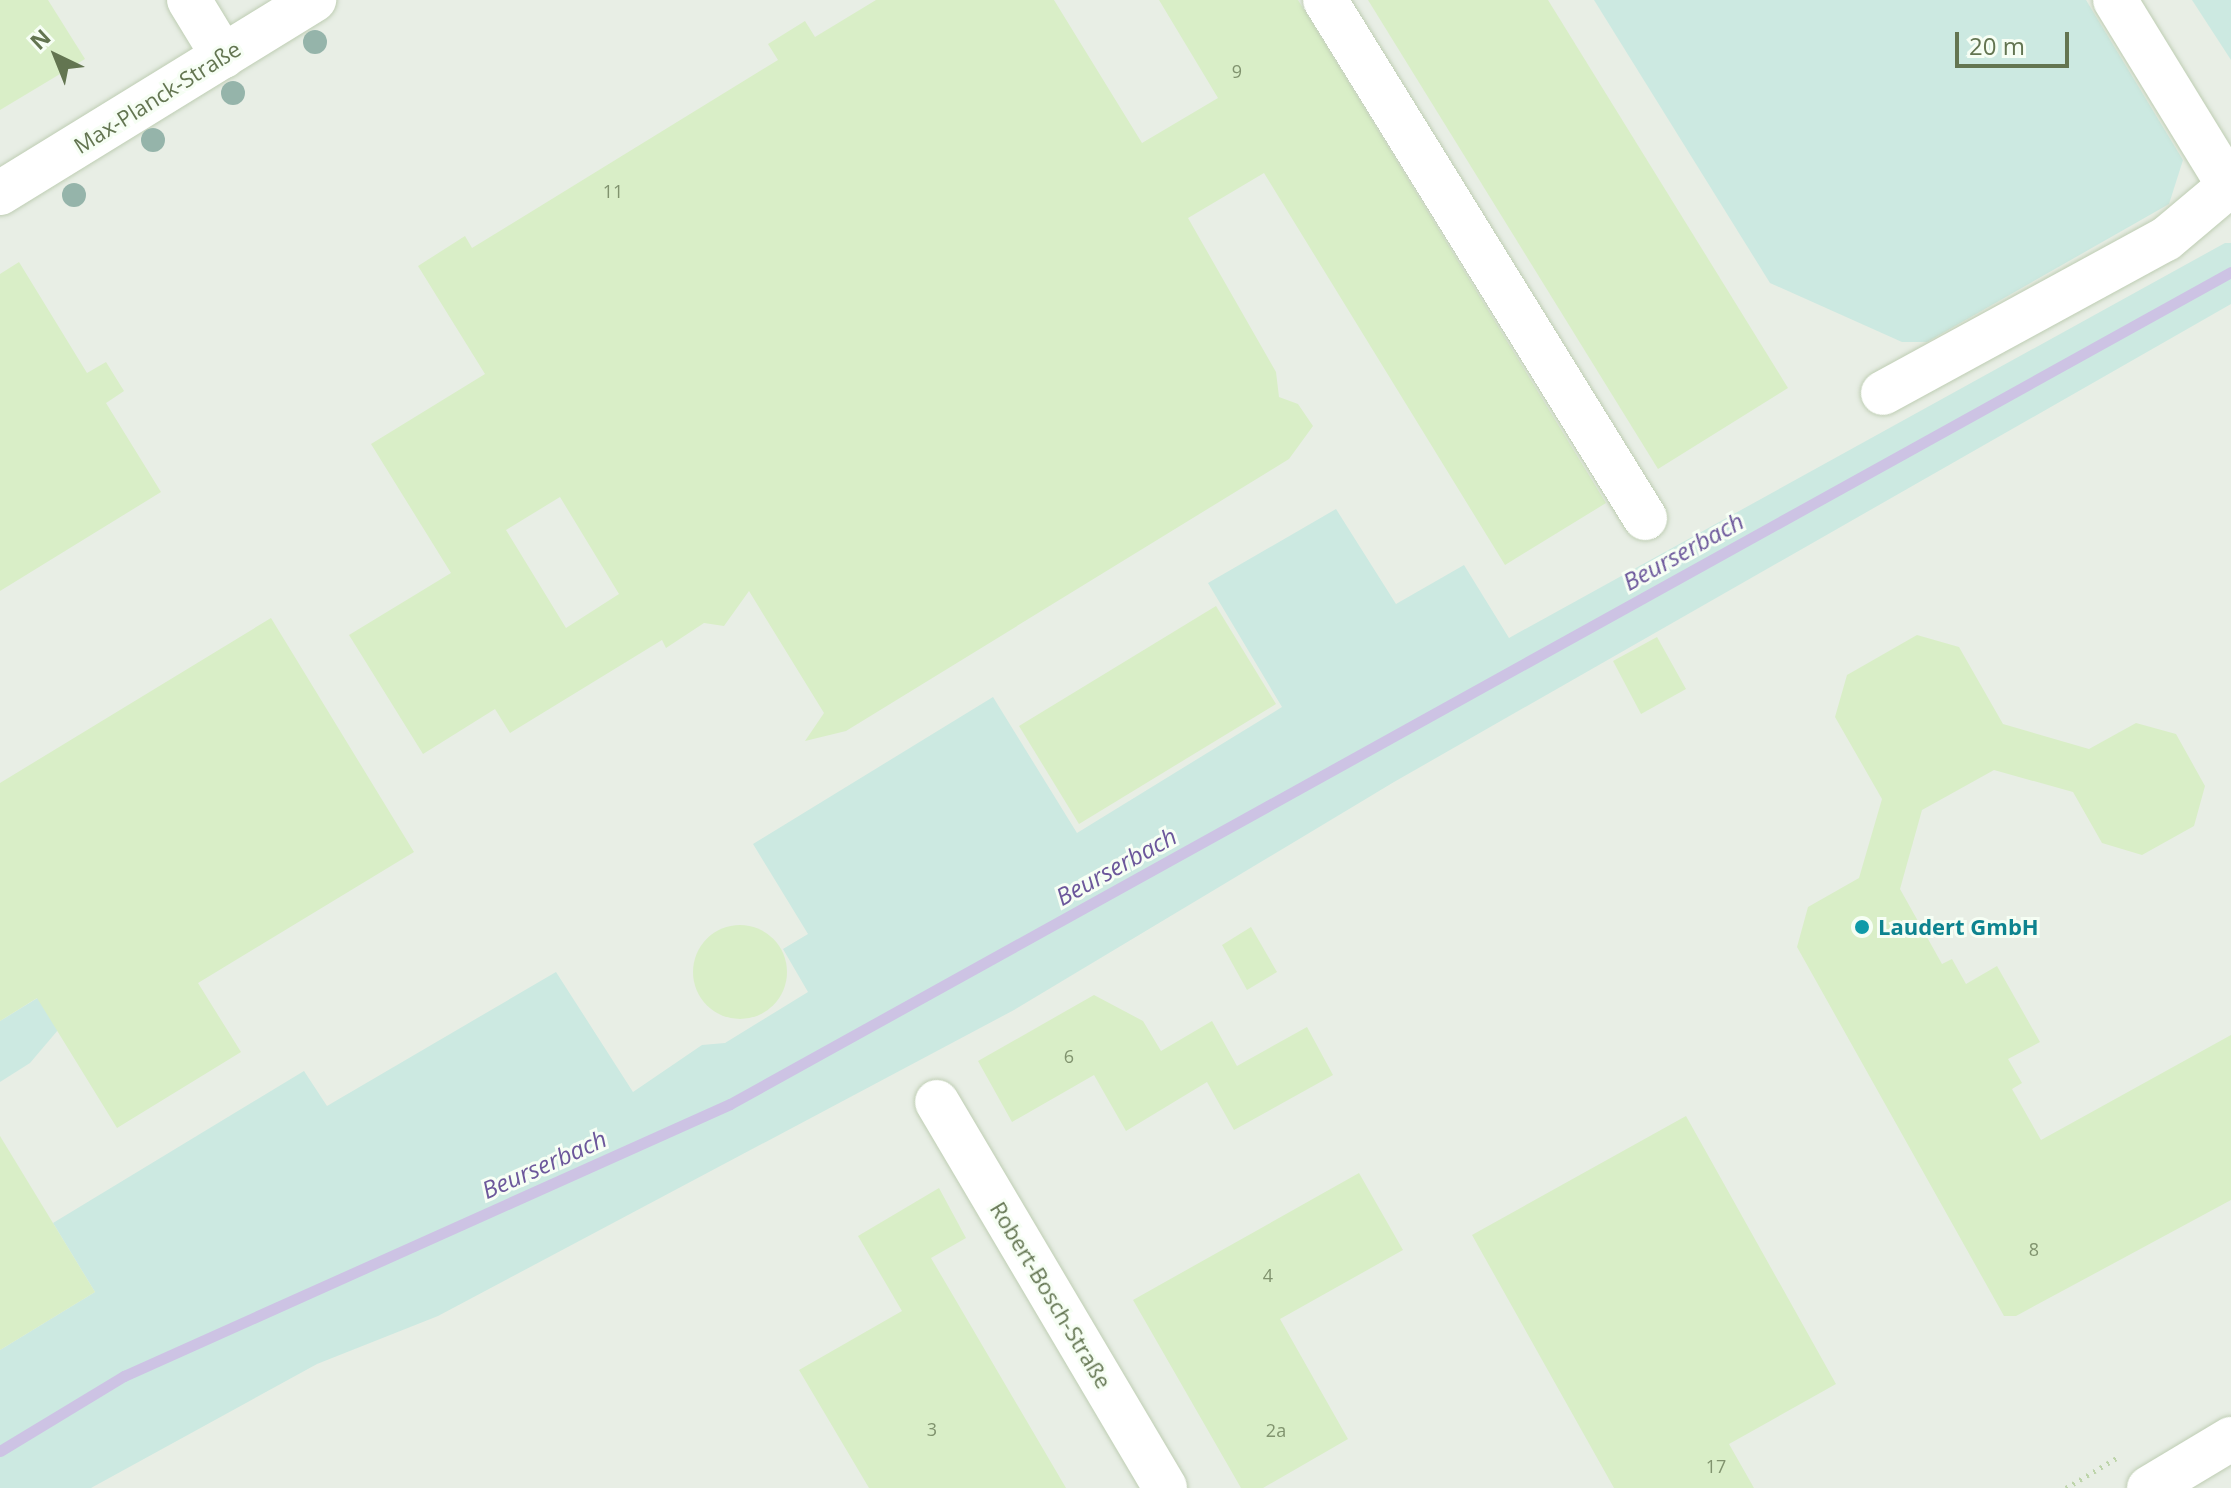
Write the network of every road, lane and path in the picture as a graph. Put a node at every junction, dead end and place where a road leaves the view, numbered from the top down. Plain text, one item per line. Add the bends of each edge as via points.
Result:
1 (189, 0) edge
2 (314, 0) edge
3 (1325, 0) edge
4 (2115, 0) edge
5 (223, 56) junction
6 (2230, 188) edge
7 (0, 193) edge
8 (1883, 393) dead end
9 (1645, 518) dead end
10 (937, 1102) dead end
11 (2231, 1439) edge
12 (1165, 1488) edge
13 (2149, 1488) edge

1 - 5 street
2 - 5 street, Max-Planck-Straße
3 - 9 street
4 - 6 street
5 - 7 street, Max-Planck-Straße
6 - 8 street via 2166,239
10 - 12 street, Robert-Bosch-Straße
11 - 13 street

